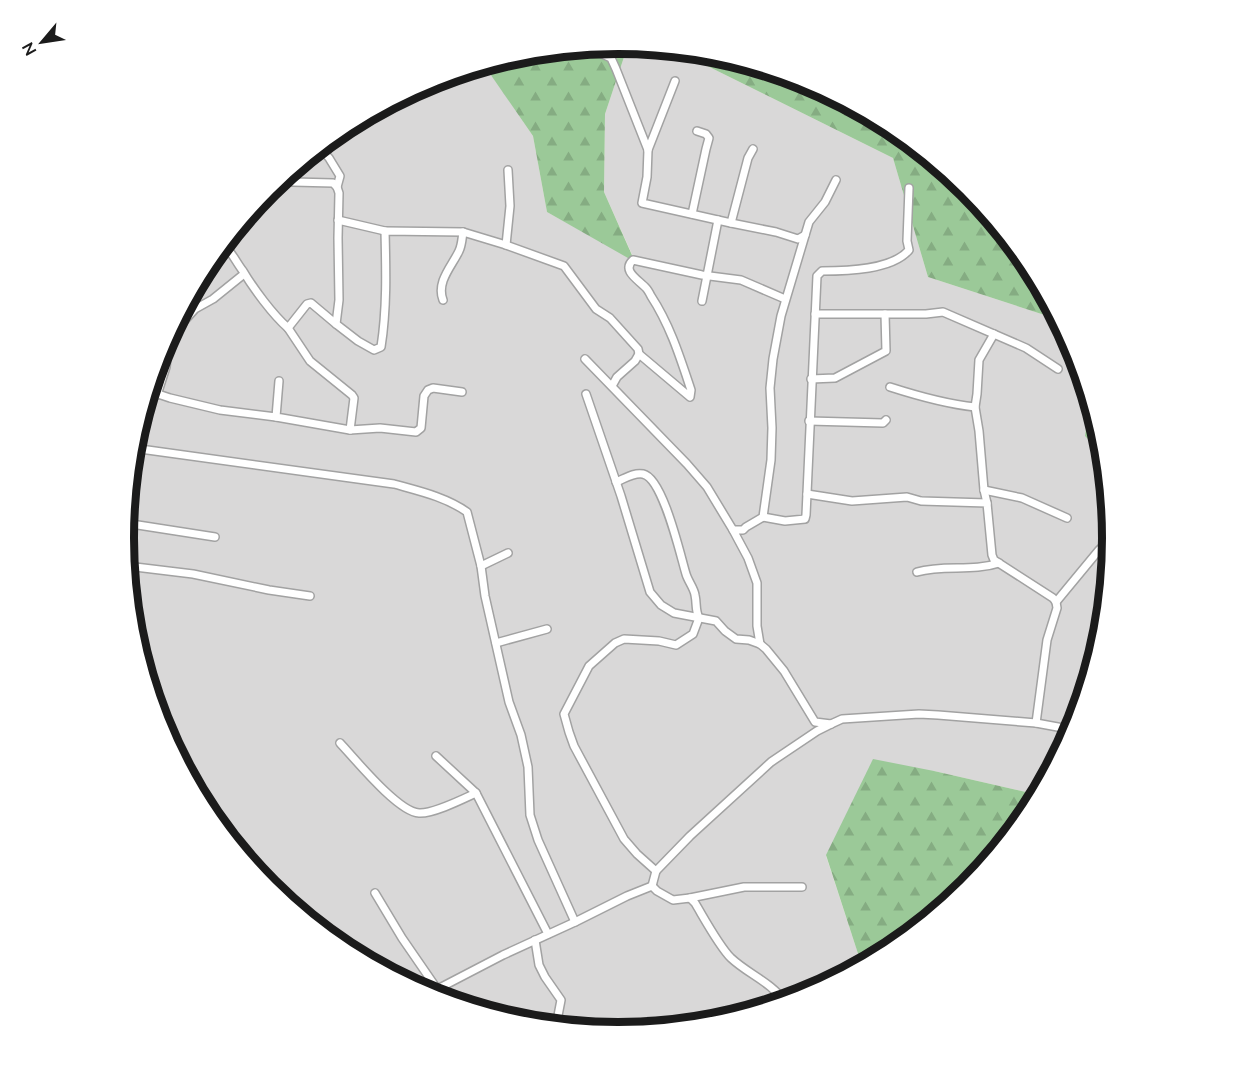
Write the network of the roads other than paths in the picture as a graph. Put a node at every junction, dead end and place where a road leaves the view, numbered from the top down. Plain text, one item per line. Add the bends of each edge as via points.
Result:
1 (603, 54) edge
2 (675, 81) dead end
3 (697, 131) dead end
4 (753, 149) dead end
5 (648, 150) junction
6 (325, 153) edge
7 (508, 170) dead end
8 (837, 180) dead end
9 (291, 182) edge
10 (337, 187) junction
11 (909, 188) dead end
12 (692, 214) junction
13 (338, 220) junction
14 (718, 220) junction
15 (731, 223) junction
16 (385, 231) junction
17 (463, 232) junction
18 (805, 235) junction
19 (506, 245) junction
20 (229, 251) edge
21 (244, 274) junction
22 (706, 275) junction
23 (785, 299) junction
24 (443, 300) dead end
25 (702, 301) dead end
26 (815, 314) junction
27 (885, 314) junction
28 (188, 317) edge
29 (336, 324) junction
30 (288, 328) junction
31 (994, 334) junction
32 (639, 354) junction
33 (585, 359) dead end
34 (166, 366) edge
35 (1058, 369) dead end
36 (812, 379) junction
37 (279, 381) dead end
38 (612, 386) junction
39 (890, 387) dead end
40 (462, 392) dead end
41 (586, 394) dead end
42 (158, 395) joint
43 (975, 407) junction
44 (276, 417) junction
45 (886, 420) dead end
46 (809, 421) junction
47 (350, 430) junction
48 (143, 449) edge
49 (616, 482) junction
50 (984, 490) junction
51 (807, 494) junction
52 (987, 503) junction
53 (763, 517) junction
54 (1067, 518) dead end
55 (135, 525) edge
56 (733, 530) junction
57 (215, 537) dead end
58 (1102, 548) edge
59 (508, 554) dead end
60 (999, 563) junction
61 (480, 566) junction
62 (136, 567) edge
63 (917, 572) dead end
64 (310, 596) dead end
65 (1056, 602) junction
66 (699, 618) junction
67 (547, 629) dead end
68 (496, 643) junction
69 (760, 644) junction
70 (1036, 723) junction
71 (831, 724) junction
72 (1064, 727) edge
73 (340, 743) dead end
74 (436, 756) dead end
75 (476, 793) junction
76 (656, 871) junction
77 (652, 886) junction
78 (802, 887) dead end
79 (375, 893) dead end
80 (690, 898) junction
81 (575, 922) junction
82 (548, 934) junction
83 (535, 940) junction
84 (435, 986) edge
85 (441, 988) edge
86 (779, 994) edge
87 (557, 1018) edge

1 - 5 street via 611,58
2 - 5 street
3 - 12 street via 709,138
4 - 15 street
5 - 12 street via 642,203
6 - 10 street via 340,176
7 - 19 street
8 - 18 street via 809,222
9 - 10 street via 333,183
10 - 13 street
11 - 26 street via 909,250 879,266 822,270 817,276
12 - 14 street
13 - 16 street
13 - 29 street
14 - 15 street
14 - 22 street
15 - 18 street via 798,239
16 - 17 street
16 - 29 street via 387,288 381,347 374,350
17 - 19 street
17 - 24 street via 460,250 444,280
18 - 23 street
19 - 32 street via 564,266 596,309 610,318
20 - 21 street
21 - 28 street
21 - 30 street
22 - 23 street via 741,280
22 - 25 street
22 - 32 street via 633,260 628,267 662,312 691,390 690,398
23 - 53 street via 770,388 770,467
26 - 27 street
26 - 36 street
27 - 31 street via 943,312
27 - 36 street via 886,351 836,378
29 - 30 street via 311,303
30 - 47 street via 310,361 354,398
31 - 35 street via 1026,348
31 - 43 street via 979,360
32 - 38 street
33 - 38 street
34 - 42 street
36 - 46 street
37 - 44 street
38 - 56 street via 707,487
39 - 43 street via 927,399
40 - 47 street via 428,390 421,428 416,432
41 - 49 street
42 - 44 street via 220,410
43 - 50 street
44 - 47 street
45 - 46 street
46 - 51 street
48 - 61 street via 394,484 418,491 467,512
49 - 66 street via 650,592 674,613
49 - 66 street via 642,474 657,487 695,595
50 - 52 street
50 - 54 street via 1022,498
51 - 52 street via 852,501 907,497
51 - 53 street via 805,519
52 - 60 street via 992,555
53 - 56 street via 742,530
55 - 57 street
56 - 69 street via 758,583
58 - 65 street
59 - 61 street
60 - 63 street
60 - 65 street
61 - 68 street
62 - 64 street
65 - 70 street
66 - 69 street via 717,621 736,639
66 - 76 street via 693,634 676,645 659,640 624,639 615,643 589,666 564,714 574,746 624,839
67 - 68 street
68 - 81 street via 528,767 533,829
69 - 71 street via 784,671 815,722
70 - 71 street via 919,714 842,719
70 - 72 street
71 - 76 street via 771,762
73 - 75 street via 397,802 410,810 429,811
74 - 75 street
75 - 82 street
76 - 77 street
77 - 80 street via 674,900
77 - 81 street
78 - 80 street via 744,887
79 - 84 street
80 - 86 street via 731,958
81 - 82 street
82 - 83 street
83 - 85 street
83 - 87 street via 539,965 561,1000

